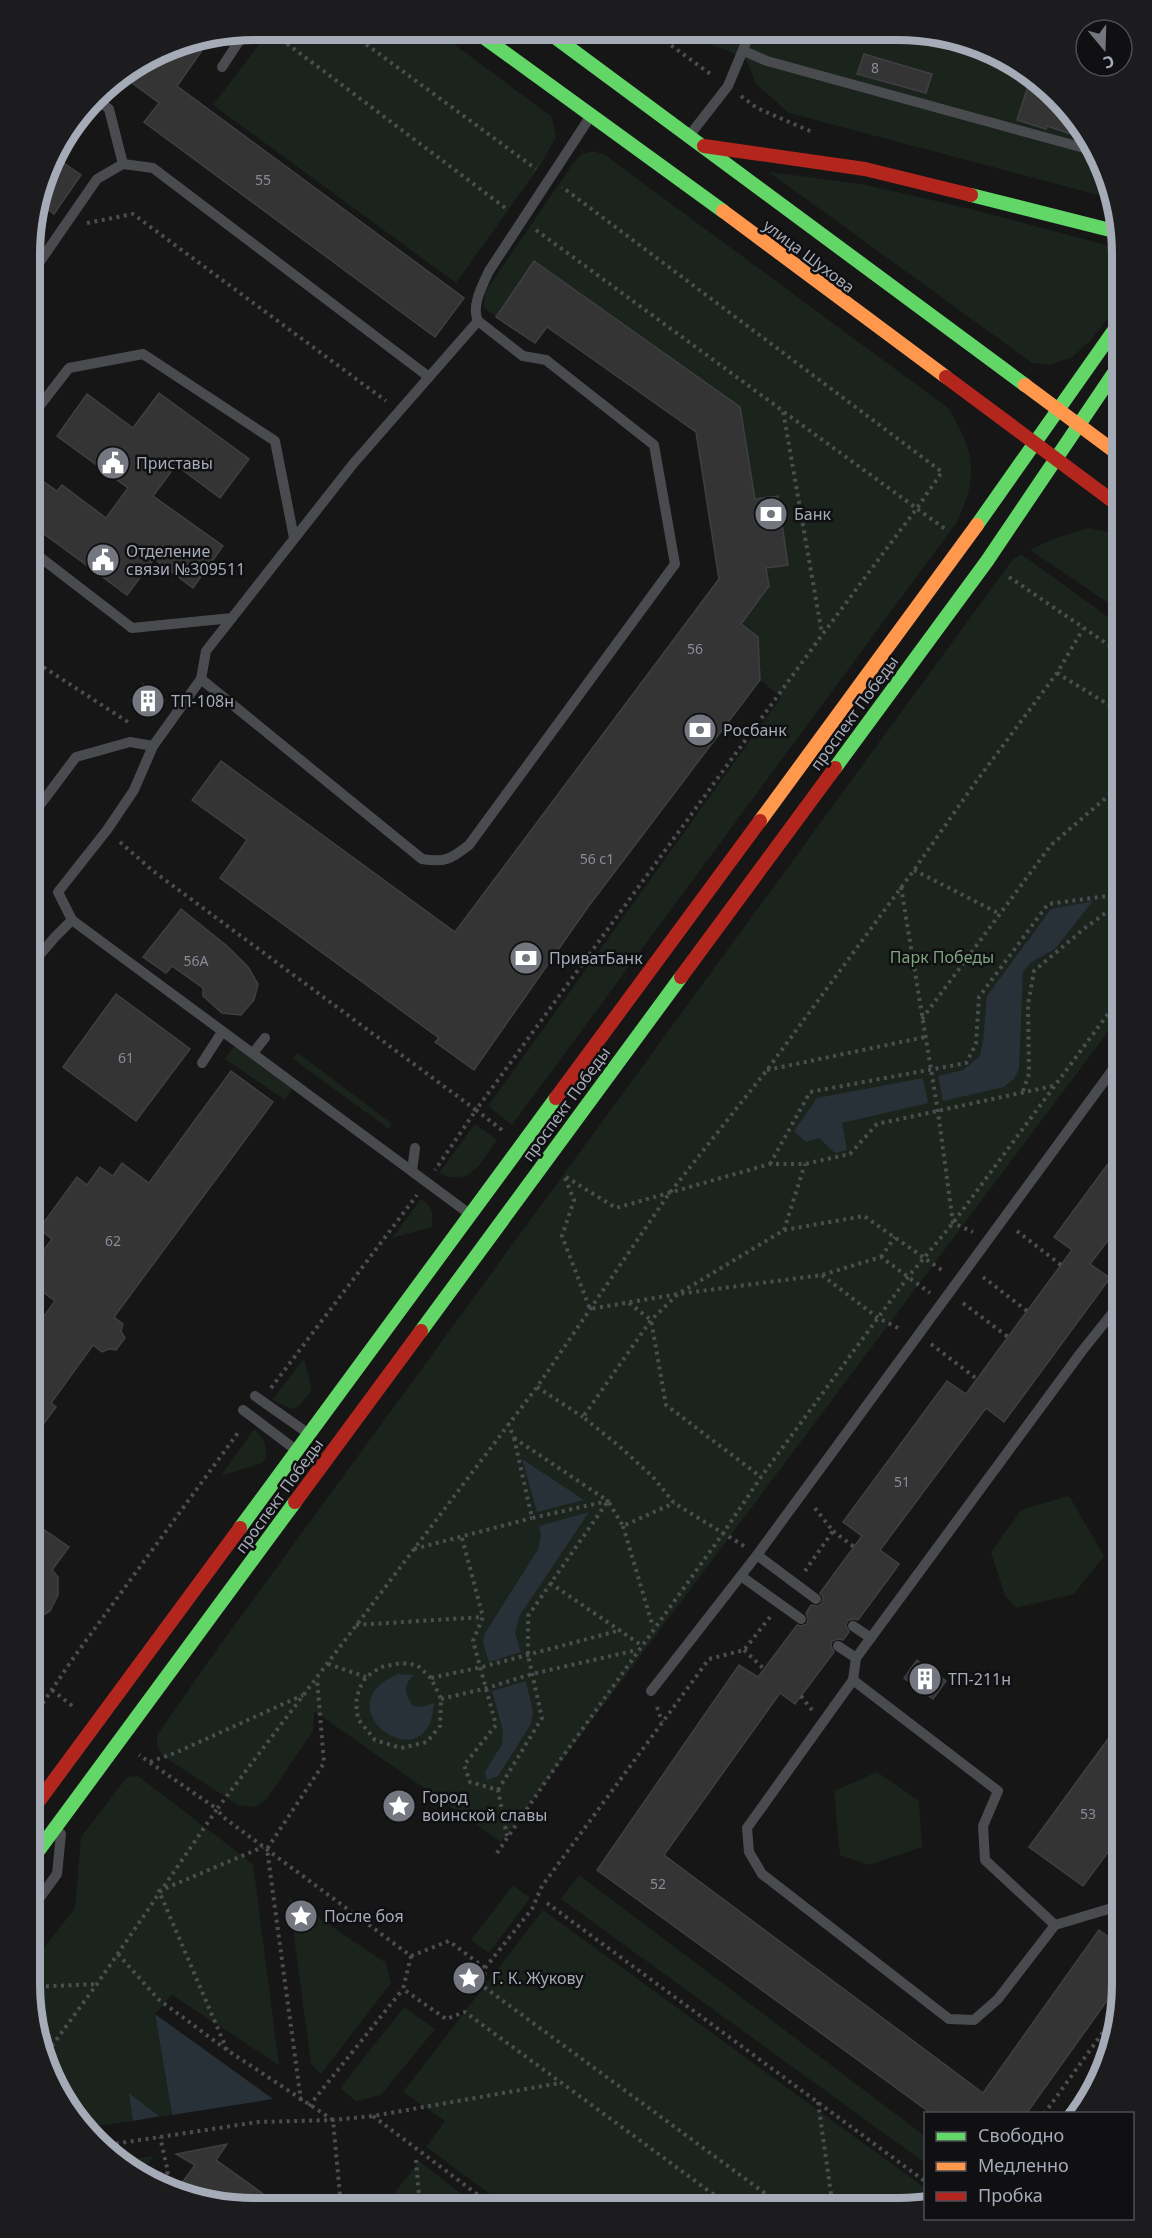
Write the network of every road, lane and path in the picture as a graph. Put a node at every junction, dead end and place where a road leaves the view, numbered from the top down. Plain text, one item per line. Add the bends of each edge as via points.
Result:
1 (664, 40) edge
2 (748, 40) edge
3 (239, 41) edge
4 (361, 41) edge
5 (489, 41) edge
6 (558, 41) edge
7 (744, 51) junction
8 (222, 67) dead end
9 (728, 86) junction
10 (102, 104) edge
11 (594, 111) junction
12 (817, 134) dead end
13 (690, 142) junction
14 (1083, 149) edge
15 (123, 164) junction
16 (549, 178) junction
17 (63, 228) junction
18 (1110, 230) edge
19 (40, 261) edge
20 (478, 321) junction
21 (1112, 333) edge
22 (40, 337) edge
23 (40, 361) edge
24 (1112, 376) edge
25 (429, 377) junction
26 (764, 398) dead end
27 (40, 405) edge
28 (1057, 410) junction
29 (400, 411) junction
30 (783, 411) junction
31 (1079, 425) junction
32 (1033, 443) junction
33 (1112, 450) edge
34 (1056, 460) junction
35 (1112, 501) edge
36 (917, 508) junction
37 (294, 538) junction
38 (964, 544) junction
39 (40, 557) edge
40 (987, 561) junction
41 (232, 618) junction
42 (1083, 629) junction
43 (822, 635) junction
44 (1112, 648) edge
45 (40, 665) edge
46 (1057, 673) junction
47 (201, 679) junction
48 (1112, 707) edge
49 (155, 743) junction
50 (1112, 793) edge
51 (40, 806) edge
52 (107, 831) junction
53 (914, 870) junction
54 (901, 886) junction
55 (1112, 895) edge
56 (1112, 908) edge
57 (999, 914) junction
58 (72, 920) junction
59 (40, 954) edge
60 (1112, 1008) edge
61 (922, 1020) junction
62 (222, 1032) junction
63 (925, 1037) junction
64 (265, 1038) dead end
65 (253, 1053) junction
66 (202, 1063) dead end
67 (931, 1069) junction
68 (767, 1070) junction
69 (1112, 1071) edge
70 (1053, 1086) junction
71 (1023, 1091) junction
72 (476, 1110) junction
73 (938, 1112) junction
74 (522, 1145) junction
75 (415, 1148) dead end
76 (770, 1164) junction
77 (806, 1164) junction
78 (412, 1171) junction
79 (668, 1195) junction
80 (471, 1215) junction
81 (953, 1222) junction
82 (1024, 1222) dead end
83 (784, 1230) junction
84 (895, 1237) junction
85 (881, 1257) junction
86 (923, 1258) junction
87 (1061, 1265) dead end
88 (822, 1275) junction
89 (908, 1277) junction
90 (984, 1277) dead end
91 (977, 1286) dead end
92 (678, 1294) junction
93 (971, 1294) dead end
94 (629, 1303) junction
95 (590, 1309) junction
96 (958, 1312) dead end
97 (1112, 1314) edge
98 (878, 1318) junction
99 (651, 1320) junction
100 (939, 1336) dead end
101 (926, 1354) dead end
102 (537, 1387) junction
103 (255, 1396) dead end
104 (243, 1410) dead end
105 (583, 1418) junction
106 (508, 1423) junction
107 (309, 1434) junction
108 (514, 1438) junction
109 (298, 1451) junction
110 (760, 1477) junction
111 (608, 1501) junction
112 (674, 1503) junction
113 (813, 1506) dead end
114 (532, 1518) junction
115 (623, 1526) junction
116 (724, 1532) junction
117 (833, 1532) junction
118 (462, 1538) junction
119 (854, 1547) dead end
120 (414, 1549) junction
121 (757, 1555) junction
122 (741, 1576) junction
123 (550, 1583) junction
124 (796, 1584) junction
125 (816, 1599) dead end
126 (780, 1604) junction
127 (483, 1617) junction
128 (801, 1619) dead end
129 (356, 1625) junction
130 (853, 1626) dead end
131 (653, 1628) junction
132 (621, 1630) junction
133 (871, 1638) junction
134 (641, 1645) junction
135 (838, 1646) dead end
136 (637, 1650) junction
137 (744, 1650) junction
138 (528, 1655) junction
139 (856, 1658) junction
140 (328, 1664) junction
141 (482, 1667) junction
142 (764, 1669) dead end
143 (532, 1674) junction
144 (317, 1677) junction
145 (366, 1677) junction
146 (431, 1678) junction
147 (853, 1680) junction
148 (487, 1688) junction
149 (651, 1691) dead end
150 (303, 1695) junction
151 (441, 1699) junction
152 (498, 1790) junction
153 (40, 1799) edge
154 (217, 1809) junction
155 (62, 1818) junction
156 (507, 1836) junction
157 (40, 1848) edge
158 (265, 1848) junction
159 (497, 1853) dead end
160 (159, 1891) junction
161 (40, 1897) edge
162 (548, 1903) dead end
163 (1112, 1908) edge
164 (1055, 1925) junction
165 (118, 1954) junction
166 (411, 1956) junction
167 (485, 1968) junction
168 (97, 1984) junction
169 (40, 1987) edge
170 (403, 1989) junction
171 (1106, 2027) edge
172 (51, 2048) edge
173 (227, 2050) junction
174 (561, 2083) junction
175 (302, 2101) junction
176 (818, 2102) junction
177 (309, 2106) junction
178 (1045, 2112) edge
179 (373, 2116) junction
180 (333, 2120) junction
181 (160, 2137) junction
182 (113, 2144) edge
183 (416, 2160) dead end
184 (164, 2177) edge
185 (924, 2181) edge
186 (340, 2198) edge
187 (419, 2198) edge
188 (482, 2198) edge
189 (718, 2198) edge
190 (771, 2198) edge
191 (832, 2198) edge

1 - 9 path
2 - 7 lane
3 - 8 lane
4 - 16 path
5 - 11 main road, улица Шухова
6 - 13 main road, улица Шухова
7 - 9 lane
7 - 14 lane via 767,61
9 - 12 path via 757,108
9 - 13 lane
10 - 15 lane via 109,109
11 - 16 lane
11 - 32 main road, улица Шухова
13 - 18 main road via 866,169
13 - 28 main road, улица Шухова
15 - 17 lane via 97,179
15 - 25 lane via 153,168
16 - 20 lane via 489,271 480,290
16 - 36 path via 942,472
17 - 19 lane
17 - 29 path via 133,214
20 - 25 lane
20 - 47 lane via 524,356 546,360 654,445 675,564 469,845 452,859 422,859
21 - 28 main road, проспект Победы
22 - 23 path
24 - 31 main road, проспект Победы
25 - 29 lane
26 - 30 path
27 - 37 lane via 69,368 143,354 275,441
28 - 31 main road, улица Шухова
28 - 32 main road, проспект Победы
29 - 37 lane
30 - 36 path
30 - 43 path
31 - 33 main road, улица Шухова
31 - 34 main road, проспект Победы
32 - 34 main road, улица Шухова
32 - 38 main road, проспект Победы
34 - 35 main road, улица Шухова
34 - 40 main road, проспект Победы
36 - 38 path
36 - 43 path
37 - 41 lane
38 - 74 main road, проспект Победы
39 - 41 lane via 132,628
40 - 42 path
40 - 155 main road, проспект Победы
41 - 47 lane via 206,651
42 - 44 path
42 - 46 path
43 - 72 path
45 - 49 path
46 - 48 path
46 - 53 path
47 - 49 lane
49 - 51 lane via 130,742 76,757
49 - 52 lane via 134,790
50 - 57 path via 1052,845
52 - 58 lane via 58,892
52 - 72 path via 153,871
53 - 54 path
53 - 57 path
54 - 61 path
54 - 68 path
55 - 67 path via 1048,904 979,997 976,1044 966,1063
56 - 71 path via 1034,971 1028,1005 1029,1074
57 - 61 path
58 - 59 lane
58 - 62 lane
60 - 70 path
61 - 63 path
62 - 65 lane
62 - 66 lane
63 - 67 path
63 - 68 path
64 - 65 lane
65 - 78 lane
67 - 73 path
67 - 76 path via 810,1092
68 - 79 path
69 - 121 lane
70 - 71 path
70 - 81 path
71 - 73 path
72 - 74 path
73 - 77 path via 877,1124 850,1155
73 - 81 path
74 - 80 main road, проспект Победы
75 - 78 lane
76 - 77 path
76 - 79 path
77 - 83 path
78 - 80 lane
79 - 95 path
79 - 95 path via 616,1208 563,1175 574,1200 562,1236
80 - 107 main road, проспект Победы
81 - 86 path
82 - 87 path via 1017,1232
83 - 84 path via 864,1216
83 - 92 path
84 - 85 path
84 - 86 path
85 - 88 path
85 - 89 path
86 - 89 path
88 - 92 path
88 - 98 path
89 - 98 path
90 - 91 path
92 - 94 path
92 - 99 path
93 - 96 path
94 - 95 path
94 - 99 path
95 - 102 path
97 - 133 lane
98 - 110 path
99 - 105 path
99 - 110 path via 666,1405
100 - 101 path
102 - 105 path
102 - 106 path
103 - 107 lane
104 - 109 lane
105 - 112 path via 653,1476
106 - 108 path
106 - 120 path
107 - 109 main road, проспект Победы
108 - 111 path
108 - 114 path
109 - 153 main road, проспект Победы
110 - 116 path
111 - 114 path
111 - 115 path
111 - 123 path
112 - 115 path
112 - 116 path
113 - 117 path
114 - 118 path
115 - 131 path
116 - 121 path
116 - 131 path
117 - 119 path
117 - 124 path
118 - 120 path
118 - 127 path
120 - 129 path
121 - 122 lane
121 - 124 lane
122 - 126 lane
122 - 149 lane
123 - 132 path
123 - 138 path via 528,1616
124 - 125 lane
126 - 128 lane
126 - 137 path
127 - 129 path
127 - 141 path via 473,1641
129 - 140 path
130 - 133 lane
131 - 134 path
132 - 134 path
132 - 138 path
133 - 139 lane
134 - 136 path
135 - 139 lane
136 - 143 path
136 - 156 path
137 - 142 path
137 - 167 path via 709,1659 542,1886 532,1909
138 - 141 path
138 - 143 path
139 - 147 lane
140 - 144 path
140 - 145 path
141 - 146 path
141 - 148 path
143 - 148 path
143 - 152 path via 542,1718
144 - 150 path
144 - 158 path via 324,1763
145 - 146 path via 381,1667 401,1664 417,1665
145 - 151 path via 356,1703 358,1719 375,1740 401,1748 426,1742 440,1726
146 - 151 path
147 - 164 lane via 998,1791 983,1826 985,1860
147 - 164 lane via 747,1828 749,1852 762,1874 949,2019 974,2020 998,2000
148 - 151 path
148 - 152 path via 496,1725 464,1765 470,1782
150 - 154 path
150 - 154 path via 150,1762
152 - 156 path
154 - 158 path
154 - 160 path
155 - 157 main road, проспект Победы
155 - 161 lane via 57,1874
156 - 159 path
158 - 160 path
158 - 166 path
158 - 175 path
160 - 165 path
160 - 173 path
162 - 176 path
163 - 164 lane
165 - 168 path
165 - 173 path via 158,1999
166 - 167 path via 449,1941
166 - 170 path
167 - 190 path via 484,1988
168 - 169 path
168 - 172 path
170 - 174 path via 446,2019 465,2012
170 - 177 path
171 - 178 path
173 - 175 path
174 - 179 path
174 - 189 path
175 - 177 path
176 - 185 path
176 - 191 path
177 - 180 path
179 - 180 path
179 - 188 path
180 - 181 path via 258,2122
180 - 186 path
181 - 182 path
181 - 184 path via 168,2172
183 - 187 path

